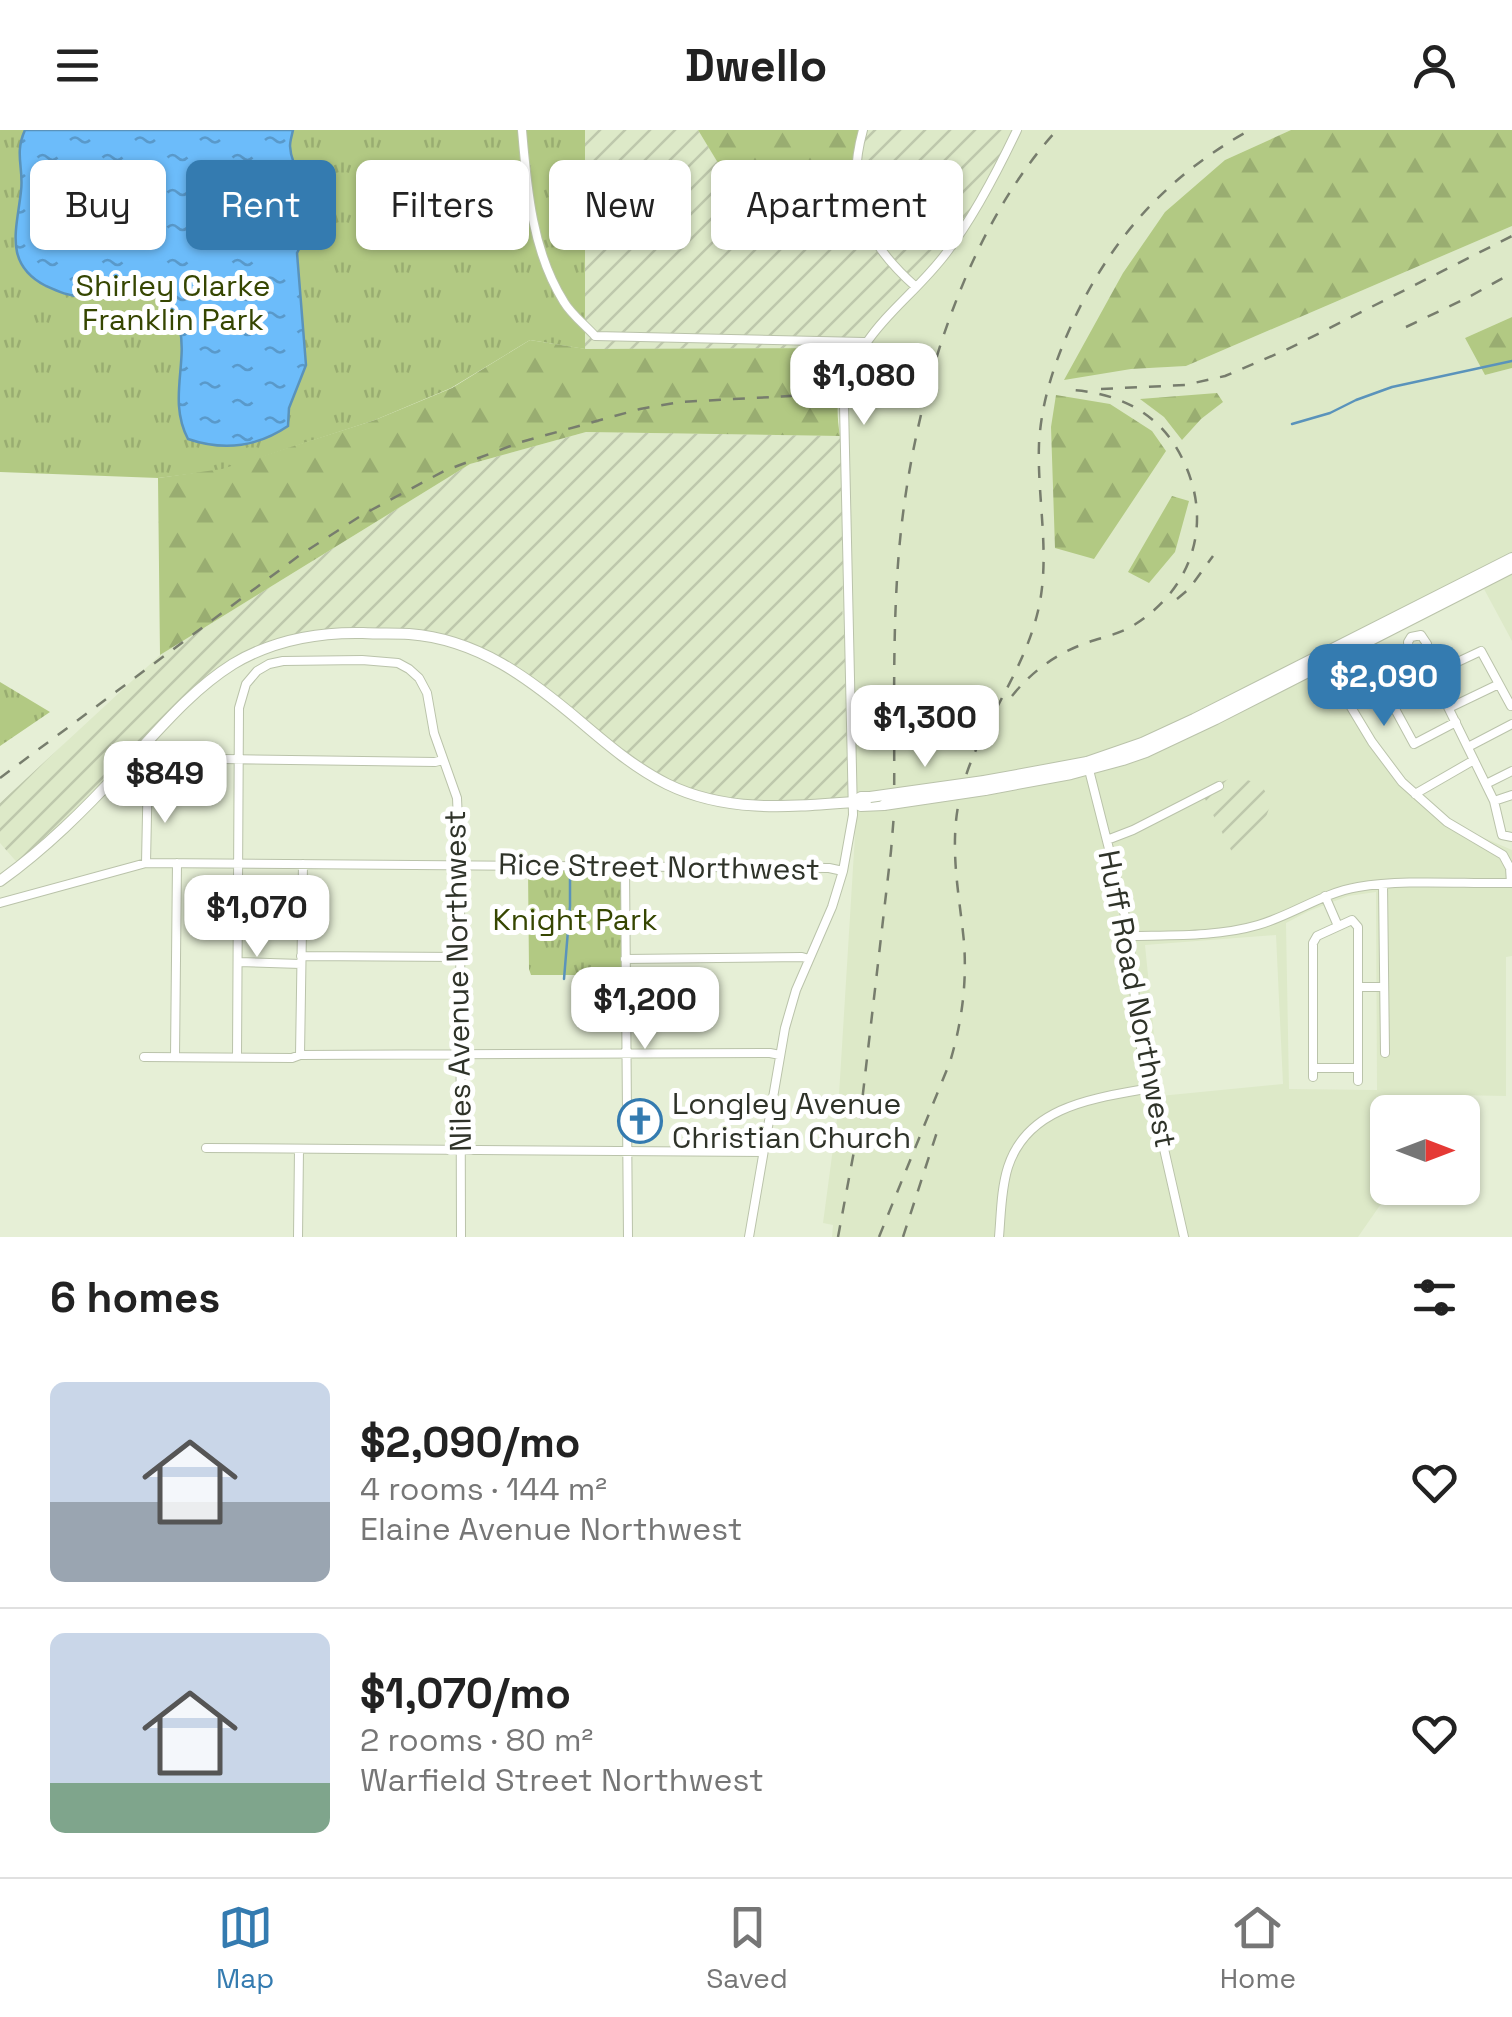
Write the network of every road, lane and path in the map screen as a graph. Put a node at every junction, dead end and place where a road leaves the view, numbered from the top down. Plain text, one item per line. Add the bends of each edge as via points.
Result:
1 (522, 130) edge
2 (862, 130) edge
3 (1017, 130) edge
4 (916, 287) junction
5 (864, 342) junction
6 (1512, 558) edge
7 (1512, 568) edge
8 (1404, 622) junction
9 (1411, 637) junction
10 (1422, 654) junction
11 (1322, 659) junction
12 (1432, 674) junction
13 (1499, 684) junction
14 (1449, 708) junction
15 (1512, 708) edge
16 (1456, 722) junction
17 (1512, 724) edge
18 (1468, 747) junction
19 (239, 759) junction
20 (443, 760) junction
21 (1474, 760) junction
22 (1088, 766) junction
23 (1512, 771) edge
24 (1486, 784) junction
25 (1220, 786) dead end
26 (1415, 794) junction
27 (1512, 795) edge
28 (1494, 800) junction
29 (853, 802) junction
30 (1512, 838) edge
31 (1107, 840) junction
32 (178, 862) junction
33 (239, 863) junction
34 (146, 864) junction
35 (303, 864) junction
36 (460, 865) junction
37 (625, 867) junction
38 (843, 871) junction
39 (0, 880) edge
40 (1511, 883) edge
41 (1384, 884) junction
42 (1325, 896) junction
43 (0, 902) edge
44 (1338, 926) junction
45 (1128, 936) junction
46 (460, 957) junction
47 (626, 958) junction
48 (301, 960) junction
49 (810, 960) junction
50 (238, 962) junction
51 (1358, 987) junction
52 (1384, 988) junction
53 (300, 1054) junction
54 (460, 1054) junction
55 (1385, 1054) dead end
56 (626, 1055) junction
57 (780, 1055) junction
58 (144, 1057) dead end
59 (175, 1057) junction
60 (237, 1057) junction
61 (1358, 1068) junction
62 (1358, 1081) dead end
63 (1151, 1088) junction
64 (206, 1148) dead end
65 (299, 1150) junction
66 (460, 1151) junction
67 (627, 1152) junction
68 (763, 1152) junction
69 (298, 1237) edge
70 (460, 1237) edge
71 (628, 1237) edge
72 (749, 1237) edge
73 (999, 1237) edge
74 (1184, 1237) edge

1 - 5 street via 542,260 565,305 595,336
2 - 4 street via 855,170 865,225 885,258
3 - 4 street via 975,209
4 - 5 street
5 - 29 street via 844,405
6 - 11 main road
7 - 8 main road
8 - 9 street
8 - 11 main road
9 - 10 street via 1409,651
9 - 10 street via 1426,639
10 - 12 street
11 - 22 main road via 1188,734
11 - 26 street via 1386,763
12 - 13 street via 1481,651
12 - 14 street
12 - 16 street via 1389,698 1414,744
13 - 14 street
13 - 15 street
14 - 16 street
16 - 18 street
17 - 18 street
18 - 21 street
19 - 20 street
19 - 20 street, Niles Avenue Northwest via 240,700 258,671 282,661 362,660 398,663 419,678
19 - 33 street, Niles Avenue Northwest
19 - 34 street via 150,761
20 - 36 street, Niles Avenue Northwest via 457,798
21 - 24 street
21 - 26 street
22 - 29 main road, bridge
22 - 31 street, Huff Road Northwest
23 - 24 street
24 - 28 street
25 - 31 street
26 - 40 street via 1499,851
27 - 28 street
28 - 30 street via 1502,835
29 - 38 street
29 - 39 main road via 772,807 702,798 635,766 538,686 484,653 410,634 324,634 263,649 208,681 74,820
31 - 45 street, Huff Road Northwest
32 - 33 street, Rice Street Northwest
32 - 34 street, Rice Street Northwest
32 - 59 street
33 - 35 street, Rice Street Northwest
33 - 50 street, Niles Avenue Northwest
34 - 43 street, Rice Street Northwest
35 - 36 street, Rice Street Northwest
35 - 48 street
36 - 37 street, Rice Street Northwest
36 - 46 street, Niles Avenue Northwest
37 - 38 street, Rice Street Northwest
37 - 47 street
38 - 49 street
40 - 41 street
41 - 42 street
41 - 52 street
42 - 44 street
42 - 45 street via 1246,928
44 - 51 street via 1352,920 1358,927
44 - 61 street via 1312,943 1313,1072
45 - 63 street, Huff Road Northwest
46 - 48 street
46 - 54 street, Niles Avenue Northwest
47 - 49 street
47 - 56 street
48 - 50 street
48 - 53 street
49 - 57 street
50 - 60 street, Niles Avenue Northwest
51 - 52 street
51 - 61 street
52 - 55 street
53 - 54 street
53 - 60 street
54 - 56 street
54 - 66 street, Niles Avenue Northwest
56 - 57 street
56 - 67 street
57 - 68 street
58 - 59 street
59 - 60 street
61 - 62 street
63 - 73 street via 1066,1107 1034,1126 1010,1163
63 - 74 street, Huff Road Northwest
64 - 65 street
65 - 66 street
65 - 69 street
66 - 67 street
66 - 70 street, Niles Avenue Northwest
67 - 68 street
67 - 71 street
68 - 72 street

